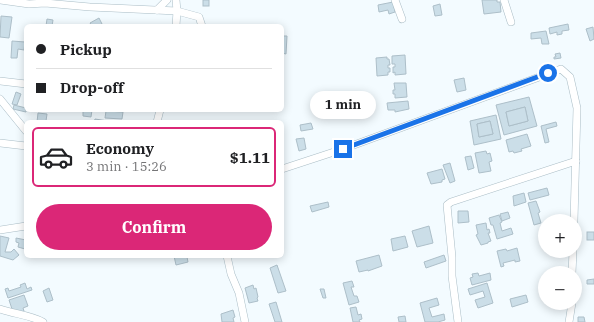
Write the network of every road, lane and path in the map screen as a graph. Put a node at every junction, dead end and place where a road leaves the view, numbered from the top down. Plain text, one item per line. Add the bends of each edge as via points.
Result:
1 (0, 0) edge
2 (168, 0) edge
3 (176, 0) edge
4 (395, 0) edge
5 (504, 0) edge
6 (157, 10) junction
7 (177, 11) junction
8 (402, 19) dead end
9 (511, 22) dead end
10 (176, 24) edge
11 (201, 24) edge
12 (0, 81) edge
13 (24, 84) edge
14 (0, 99) edge
15 (24, 129) edge
16 (0, 143) edge
17 (24, 146) edge
18 (576, 161) junction
19 (284, 168) edge
20 (574, 214) edge
21 (24, 226) edge
22 (0, 230) edge
23 (227, 258) edge
24 (0, 309) edge
25 (571, 310) edge
26 (43, 322) edge
27 (245, 322) edge
28 (458, 322) edge
29 (569, 322) edge

1 - 6 street via 29,4
2 - 6 street
3 - 7 street
4 - 8 street
5 - 9 street
6 - 7 street
7 - 10 street
7 - 11 street via 199,17
12 - 13 street
14 - 15 street
16 - 17 street
18 - 19 street via 577,108 570,78 560,69
18 - 20 street
18 - 28 street via 447,205
21 - 22 street
23 - 27 street
24 - 26 street
25 - 29 street

